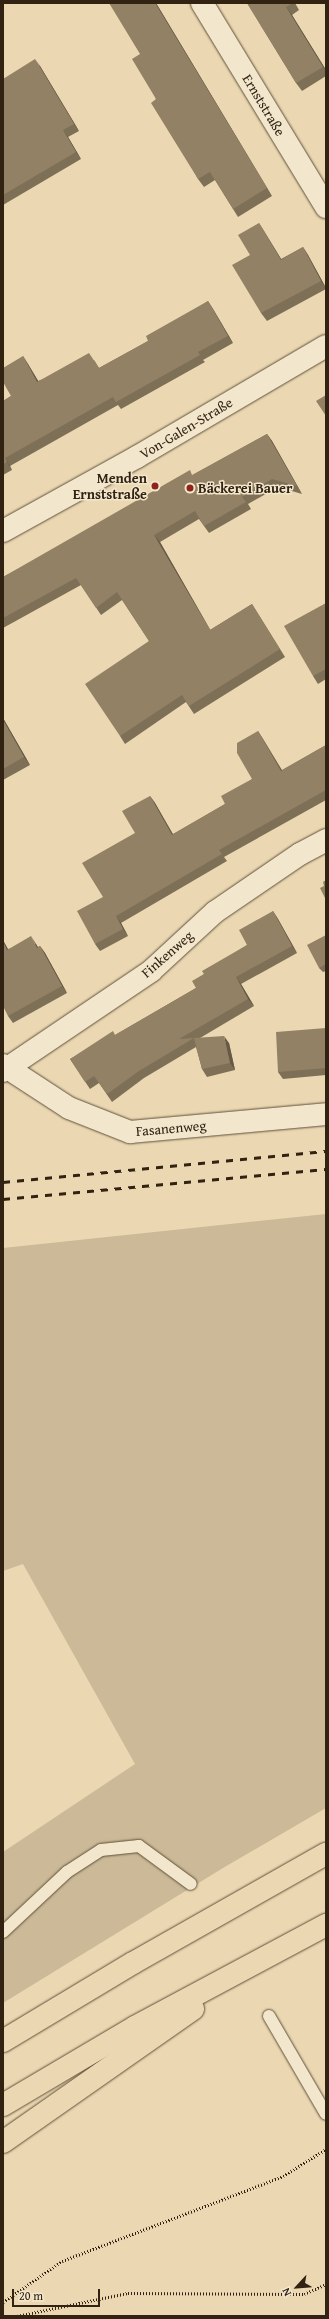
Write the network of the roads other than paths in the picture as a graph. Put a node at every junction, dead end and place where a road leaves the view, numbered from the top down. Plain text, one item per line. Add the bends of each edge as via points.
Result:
1 (202, 3) edge
2 (326, 206) edge
3 (326, 346) edge
4 (3, 531) edge
5 (326, 840) edge
6 (4, 1068) edge
7 (326, 1114) edge
8 (326, 1854) edge
9 (191, 1884) dead end
10 (326, 1925) edge
11 (3, 1932) edge
12 (257, 1963) junction
13 (269, 2016) dead end
14 (3, 2041) edge
15 (3, 2105) edge
16 (326, 2114) edge
17 (3, 2142) edge

1 - 2 street, Ernststraße
3 - 4 street, Von-Galen-Straße via 137,457
5 - 6 street, Finkenweg via 300,854 215,912 151,971
6 - 7 street, Fasanenweg via 68,1108 130,1132
8 - 14 highway via 133,1963
9 - 11 lane via 139,1846 101,1850 67,1872
10 - 12 highway
12 - 15 highway via 135,2027
12 - 17 highway
13 - 16 lane

